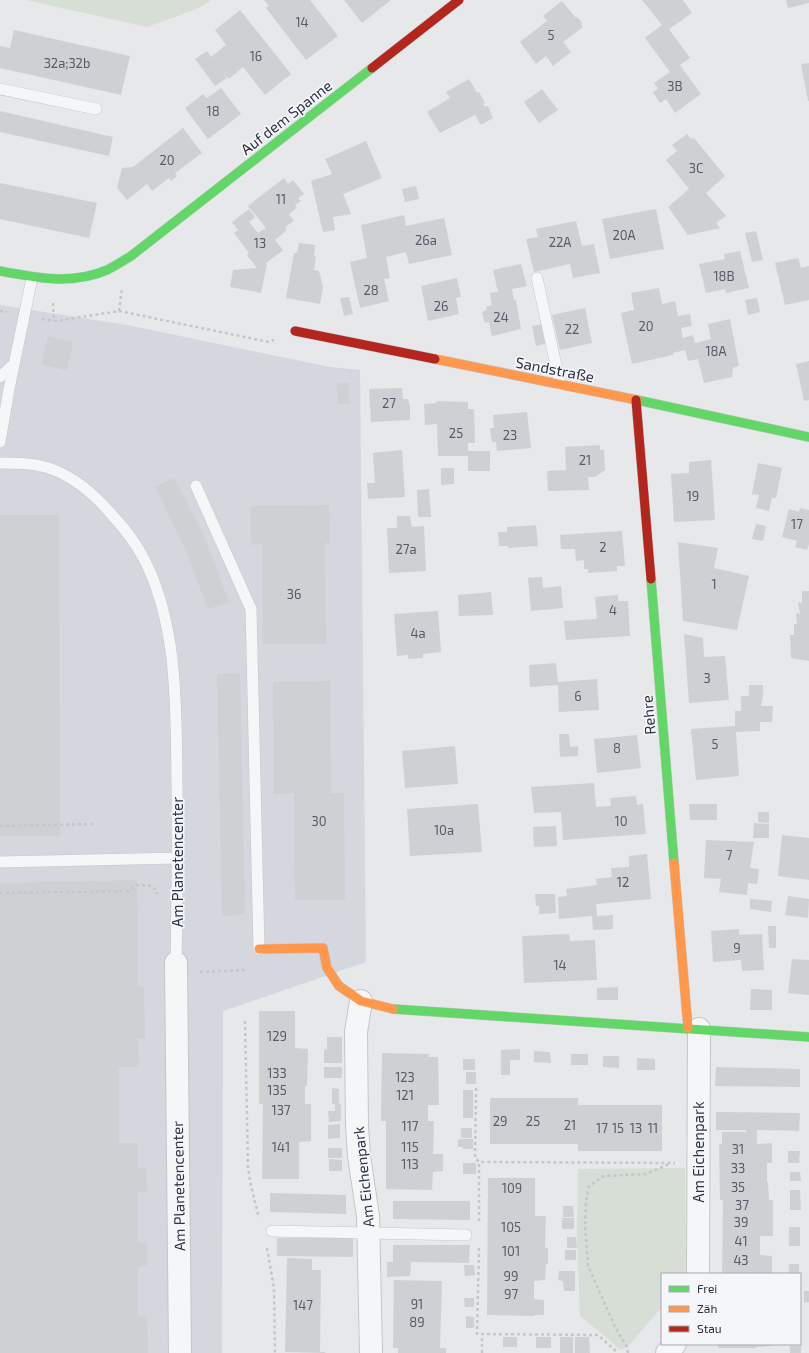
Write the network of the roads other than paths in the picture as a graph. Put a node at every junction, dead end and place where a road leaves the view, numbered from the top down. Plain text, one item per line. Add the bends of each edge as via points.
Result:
1 (459, 0) edge
2 (0, 89) edge
3 (96, 110) dead end
4 (0, 271) edge
5 (32, 278) junction
6 (537, 278) dead end
7 (295, 331) road end
8 (14, 364) junction
9 (0, 377) edge
10 (560, 384) junction
11 (636, 400) junction
12 (809, 437) edge
13 (0, 442) edge
14 (0, 463) edge
15 (196, 486) dead end
16 (178, 858) junction
17 (0, 862) edge
18 (259, 949) joint
19 (176, 967) joint
20 (361, 1000) junction
21 (694, 1029) junction
22 (809, 1037) edge
23 (272, 1231) dead end
24 (368, 1233) junction
25 (466, 1235) dead end
26 (698, 1273) edge
27 (674, 1345) edge
28 (180, 1353) edge
29 (371, 1353) edge
30 (668, 1353) edge

1 - 5 street, Auf dem Spanne via 131,256 89,277 53,280
2 - 3 lane
4 - 5 street
5 - 8 lane
6 - 10 lane
7 - 10 street, Sandstraße
8 - 9 lane
8 - 13 lane
10 - 11 street, Sandstraße
11 - 12 street, Sandstraße
11 - 21 street, Rehre
14 - 16 lane, Am Planetencenter via 53,469 91,494 124,528 153,579 167,628 173,667
15 - 18 lane via 252,609
16 - 17 lane
16 - 19 lane, Am Planetencenter
18 - 20 street via 323,948 327,968 339,986
19 - 28 street, Am Planetencenter
20 - 21 street via 395,1009
20 - 24 street, Am Eichenpark via 356,1032 357,1126
21 - 22 street
21 - 26 street, Am Eichenpark
23 - 24 lane
24 - 25 lane
24 - 29 street, Am Eichenpark
27 - 30 street

